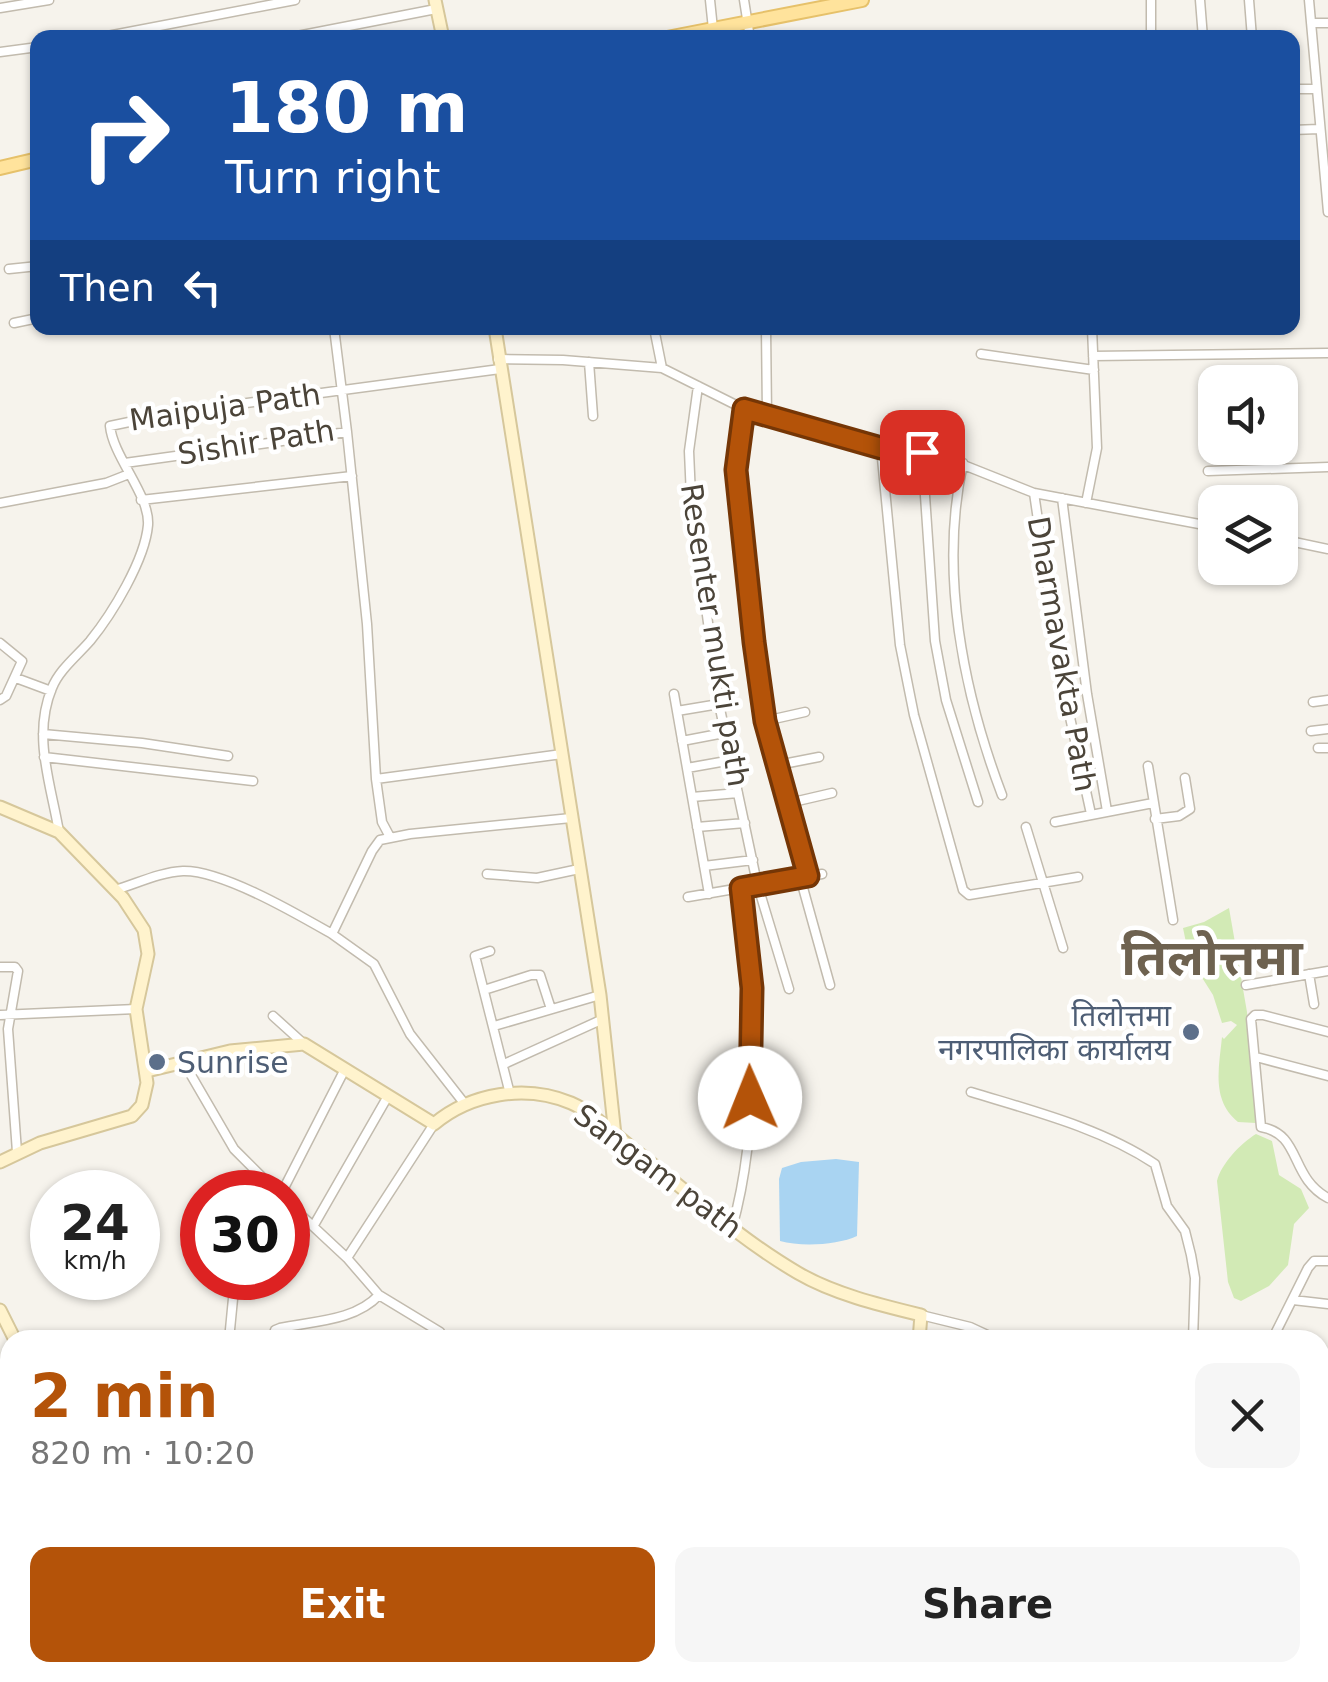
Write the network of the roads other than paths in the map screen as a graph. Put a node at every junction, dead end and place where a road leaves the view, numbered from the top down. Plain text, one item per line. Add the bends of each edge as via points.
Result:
1 (49, 0) edge
2 (295, 0) edge
3 (710, 0) edge
4 (744, 0) edge
5 (862, 0) edge
6 (1151, 0) edge
7 (1200, 0) edge
8 (1249, 0) edge
9 (1309, 0) edge
10 (19, 3) edge
11 (435, 5) edge
12 (0, 8) edge
13 (1311, 23) junction
14 (1328, 23) edge
15 (139, 30) edge
16 (323, 30) edge
17 (441, 30) edge
18 (713, 30) edge
19 (748, 30) edge
20 (752, 30) edge
21 (1151, 30) edge
22 (1202, 30) edge
23 (1251, 30) edge
24 (30, 48) edge
25 (0, 52) edge
26 (1300, 89) edge
27 (1316, 89) junction
28 (1318, 129) junction
29 (1300, 130) edge
30 (30, 162) edge
31 (0, 168) edge
32 (1328, 212) edge
33 (30, 267) edge
34 (9, 269) dead end
35 (30, 320) edge
36 (14, 323) dead end
37 (335, 335) edge
38 (496, 335) edge
39 (655, 335) edge
40 (766, 335) edge
41 (1092, 335) edge
42 (1328, 353) edge
43 (980, 354) dead end
44 (1093, 356) junction
45 (589, 362) junction
46 (498, 364) junction
47 (662, 368) junction
48 (1094, 370) junction
49 (698, 386) junction
50 (342, 390) junction
51 (744, 409) junction
52 (767, 415) junction
53 (593, 416) dead end
54 (347, 432) junction
55 (881, 448) junction
56 (922, 452) junction
57 (125, 463) junction
58 (963, 463) junction
59 (1328, 468) edge
60 (1208, 471) dead end
61 (129, 474) junction
62 (352, 476) junction
63 (1034, 493) junction
64 (1062, 498) junction
65 (141, 500) junction
66 (0, 503) edge
67 (1086, 503) junction
68 (1198, 525) edge
69 (1298, 542) edge
70 (1328, 549) edge
71 (0, 642) edge
72 (16, 678) junction
73 (51, 690) junction
74 (674, 694) dead end
75 (0, 700) edge
76 (1328, 700) edge
77 (1313, 702) dead end
78 (720, 704) junction
79 (677, 711) junction
80 (805, 712) dead end
81 (765, 721) junction
82 (1328, 729) edge
83 (1311, 730) dead end
84 (724, 733) junction
85 (43, 734) junction
86 (682, 741) junction
87 (562, 754) junction
88 (228, 756) dead end
89 (819, 757) dead end
90 (44, 758) junction
91 (732, 760) junction
92 (778, 765) junction
93 (1148, 766) dead end
94 (687, 768) junction
95 (1185, 778) dead end
96 (376, 779) junction
97 (253, 781) dead end
98 (738, 793) junction
99 (832, 793) dead end
100 (1002, 795) dead end
101 (692, 797) junction
102 (978, 802) dead end
103 (789, 803) junction
104 (1153, 803) junction
105 (0, 806) edge
106 (1107, 811) junction
107 (1092, 814) junction
108 (571, 818) junction
109 (1155, 818) junction
110 (1055, 822) dead end
111 (745, 823) junction
112 (697, 827) junction
113 (1026, 827) dead end
114 (59, 832) junction
115 (390, 837) junction
116 (753, 860) junction
117 (704, 866) junction
118 (579, 869) junction
119 (487, 874) dead end
120 (822, 874) dead end
121 (804, 877) junction
122 (1078, 877) dead end
123 (757, 883) junction
124 (1044, 883) junction
125 (741, 888) junction
126 (115, 890) junction
127 (709, 894) junction
128 (688, 897) dead end
129 (1174, 920) dead end
130 (332, 934) junction
131 (1064, 948) dead end
132 (490, 951) dead end
133 (0, 967) edge
134 (1328, 971) edge
135 (1309, 974) junction
136 (830, 985) dead end
137 (1246, 985) dead end
138 (789, 989) dead end
139 (484, 990) junction
140 (600, 995) junction
141 (1314, 1004) dead end
142 (551, 1008) junction
143 (136, 1009) junction
144 (5, 1014) edge
145 (273, 1016) dead end
146 (603, 1019) junction
147 (494, 1026) junction
148 (1328, 1032) edge
149 (304, 1044) junction
150 (1256, 1057) junction
151 (184, 1062) junction
152 (504, 1064) junction
153 (345, 1069) junction
154 (147, 1071) junction
155 (1328, 1076) edge
156 (971, 1092) dead end
157 (510, 1094) junction
158 (388, 1096) junction
159 (464, 1103) junction
160 (434, 1124) junction
161 (616, 1135) junction
162 (17, 1152) junction
163 (0, 1162) edge
164 (256, 1170) edge
165 (291, 1170) edge
166 (1328, 1198) edge
167 (310, 1222) edge
168 (314, 1225) junction
169 (732, 1228) junction
170 (348, 1258) junction
171 (1328, 1261) edge
172 (379, 1295) junction
173 (233, 1300) edge
174 (1294, 1300) junction
175 (1328, 1304) edge
176 (921, 1315) junction
177 (231, 1330) edge
178 (275, 1330) edge
179 (437, 1330) edge
180 (920, 1330) edge
181 (976, 1330) edge
182 (1193, 1330) edge
183 (1278, 1330) edge

1 - 10 street
2 - 15 street
3 - 18 street
4 - 19 street
5 - 20 main road
6 - 21 street
7 - 22 street
8 - 23 street
9 - 13 street
10 - 12 street
11 - 16 street
11 - 17 street
13 - 14 street
13 - 27 street
24 - 25 street
26 - 27 street
27 - 28 street
28 - 29 street
28 - 32 street
30 - 31 main road
33 - 34 street
35 - 36 street
37 - 50 street, Sishir Path
38 - 46 street
39 - 47 street
40 - 52 street
41 - 44 street
42 - 44 street
43 - 48 street
44 - 48 street
45 - 46 street, Maipuja Path
45 - 47 street, Maipuja Path
45 - 53 street
46 - 50 street, Maipuja Path
46 - 87 street
47 - 49 street
48 - 67 street via 1097,448
49 - 51 street
49 - 78 street, Resenter mukti path via 691,496
50 - 54 street, Sishir Path
50 - 57 street, Maipuja Path via 110,426
51 - 52 street
51 - 81 street via 736,470
52 - 55 street
54 - 57 street, Sishir Path
54 - 62 street
55 - 56 street
55 - 124 street via 900,645 964,890 970,895
56 - 58 street
56 - 102 street via 935,641
57 - 61 street
58 - 63 street
58 - 100 street via 954,524 960,639 971,700
59 - 60 street
61 - 65 street
61 - 66 street
62 - 65 street
62 - 96 street
63 - 64 street
63 - 107 street, Dharmavakta Path via 1061,676
64 - 67 street
64 - 106 street
65 - 73 street via 149,520 139,562
67 - 68 street
69 - 70 street
71 - 72 street via 22,661
72 - 73 street
72 - 75 street
73 - 85 street
74 - 79 street
76 - 77 street
78 - 79 street
78 - 84 street, Resenter mukti path
79 - 86 street
80 - 81 street
81 - 92 street
82 - 83 street
84 - 86 street
84 - 91 street, Resenter mukti path
85 - 88 street
85 - 90 street
86 - 94 street
87 - 96 street
87 - 108 street
89 - 92 street
90 - 97 street
90 - 114 street
91 - 94 street
91 - 98 street, Resenter mukti path
92 - 103 street
93 - 104 street
94 - 101 street
95 - 109 street via 1190,810
96 - 115 street
98 - 101 street
98 - 111 street, Resenter mukti path
99 - 103 street
101 - 112 street
103 - 121 street
104 - 106 street
104 - 109 street
105 - 114 street
106 - 107 street
107 - 110 street
108 - 115 street
108 - 118 street
109 - 129 street
111 - 112 street
111 - 116 street, Resenter mukti path
112 - 117 street
113 - 124 street
114 - 126 street
115 - 130 street via 372,851
116 - 117 street
116 - 123 street, Resenter mukti path
117 - 127 street
118 - 119 street via 537,878
118 - 140 street
120 - 121 street
121 - 123 street
121 - 136 street
122 - 124 street
123 - 125 street
123 - 138 street, Resenter mukti path
124 - 131 street
125 - 127 street
125 - 169 street via 752,988 751,1130
126 - 130 street via 168,873 201,873
126 - 143 street via 144,930 148,954
127 - 128 street
130 - 159 street via 374,964 410,1034
132 - 139 street via 475,956
133 - 144 street via 17,968
134 - 135 street
135 - 137 street
135 - 141 street
139 - 142 street via 540,975
139 - 147 street
140 - 142 street
140 - 146 street
142 - 147 street
143 - 144 street
143 - 154 street
144 - 162 street
145 - 149 street
146 - 152 street
146 - 161 street
147 - 152 street
148 - 150 street via 1255,1014
149 - 151 street
149 - 153 street
150 - 155 street
150 - 166 street via 1260,1127 1285,1138 1308,1186
151 - 154 street
151 - 164 street via 234,1148
152 - 157 street
153 - 158 street
153 - 165 street
154 - 162 street via 142,1105 132,1116
156 - 182 street via 1048,1116 1155,1164 1192,1255
157 - 159 street, Sangam path
157 - 161 street, Sangam path via 572,1103
158 - 160 street
158 - 168 street
159 - 160 street, Sangam path
160 - 170 street
161 - 169 street, Sangam path
162 - 163 street
167 - 168 street
168 - 170 street
169 - 176 street, Sangam path via 801,1275
170 - 172 street
171 - 174 street via 1311,1263
172 - 178 street via 350,1314
172 - 179 street
173 - 177 street
174 - 175 street
174 - 183 street
176 - 180 street
176 - 181 street

